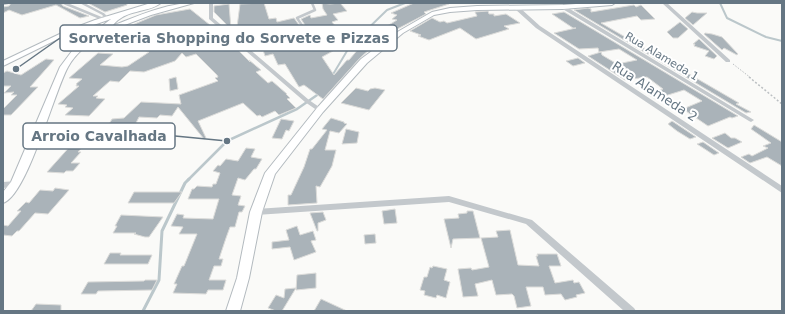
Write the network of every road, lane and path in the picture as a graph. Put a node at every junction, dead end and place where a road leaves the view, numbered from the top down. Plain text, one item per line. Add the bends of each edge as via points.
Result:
1 (8, 3) edge
2 (64, 3) edge
3 (82, 3) edge
4 (167, 3) edge
5 (172, 3) edge
6 (191, 3) edge
7 (211, 3) edge
8 (312, 3) edge
9 (612, 3) edge
10 (664, 3) edge
11 (3, 4) edge
12 (155, 4) edge
13 (563, 7) junction
14 (517, 8) junction
15 (149, 14) junction
16 (105, 20) junction
17 (131, 20) junction
18 (96, 35) junction
19 (312, 40) dead end
20 (728, 61) joint
21 (3, 64) edge
22 (782, 104) edge
23 (320, 110) junction
24 (750, 120) dead end
25 (16, 184) junction
26 (3, 185) edge
27 (782, 190) edge
28 (3, 199) edge
29 (256, 212) junction
30 (233, 311) edge
31 (631, 311) edge

1 - 11 lane
2 - 16 lane
3 - 16 lane via 103,14
4 - 5 main road
4 - 12 main road
4 - 15 main road
6 - 15 main road
7 - 23 street via 211,18
8 - 19 lane via 315,10 297,18
9 - 13 main road
10 - 20 street
12 - 16 main road
13 - 14 main road
13 - 24 street, Rua Alameda 1
14 - 23 main road via 450,10 422,19 364,61
14 - 27 street, Rua Alameda 2 via 538,27
15 - 17 main road
16 - 17 main road
16 - 18 main road
16 - 21 main road via 68,32
17 - 18 main road
18 - 25 main road via 78,50 64,67
20 - 22 path
23 - 29 main road via 270,173
25 - 26 street
25 - 28 main road
29 - 30 main road via 243,278
29 - 31 street via 449,199 529,222

